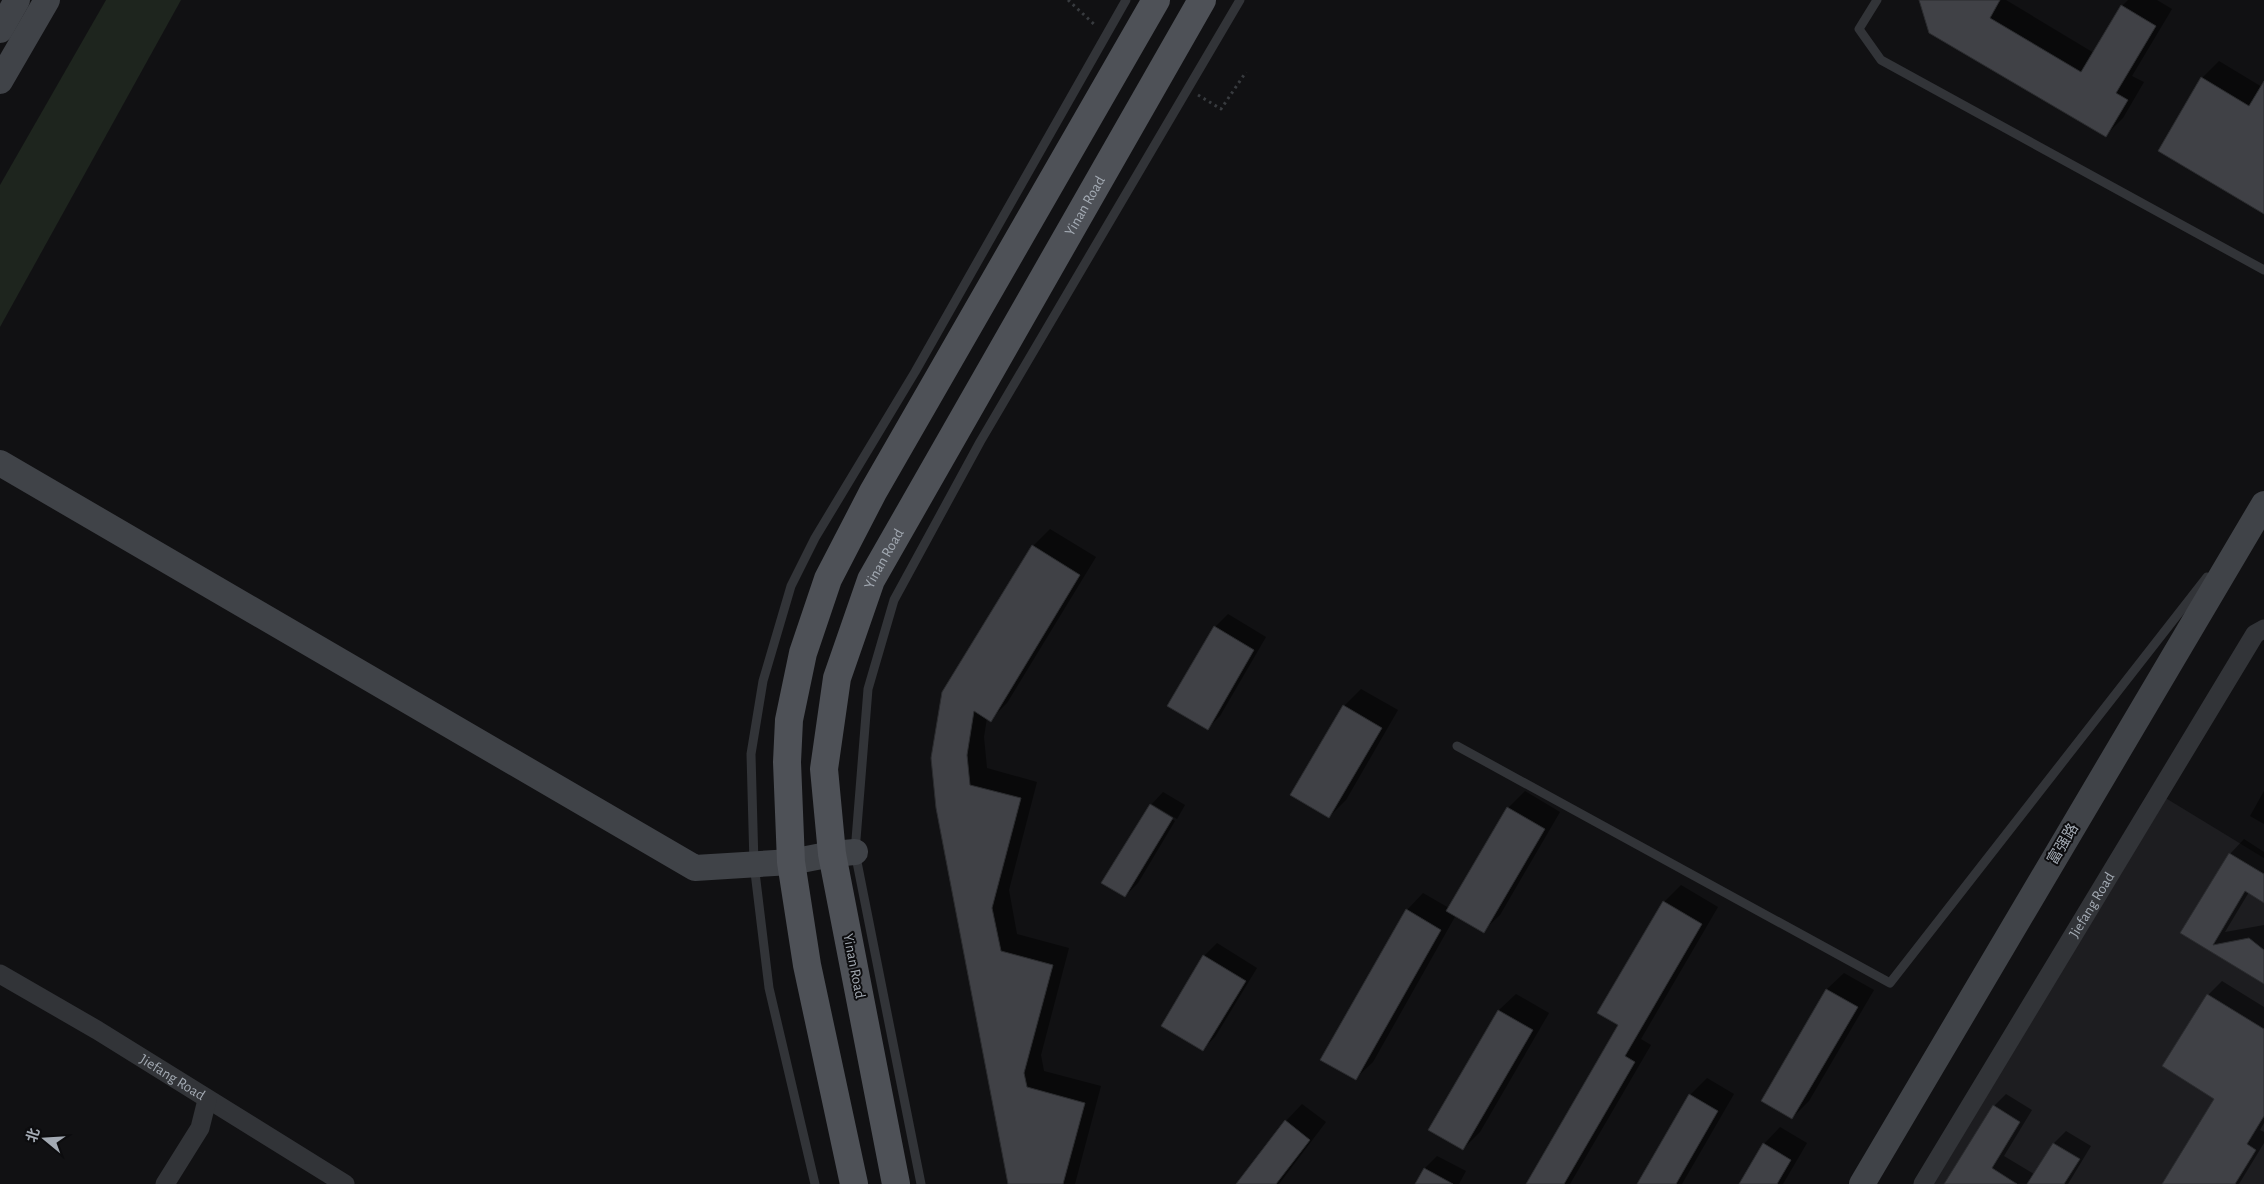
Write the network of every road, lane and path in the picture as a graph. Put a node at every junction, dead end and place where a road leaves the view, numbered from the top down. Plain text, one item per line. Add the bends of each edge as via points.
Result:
1 (17, 0) edge
2 (48, 0) edge
3 (1068, 0) edge
4 (1126, 0) edge
5 (1156, 0) edge
6 (1202, 0) edge
7 (1240, 0) edge
8 (1877, 0) edge
9 (0, 30) edge
10 (1106, 35) junction
11 (1246, 72) dead end
12 (0, 82) edge
13 (1188, 89) junction
14 (2264, 270) edge
15 (0, 463) edge
16 (2264, 494) edge
17 (2264, 504) edge
18 (2222, 555) dead end
19 (2212, 570) dead end
20 (2264, 629) edge
21 (1457, 746) dead end
22 (844, 853) junction
23 (791, 862) junction
24 (754, 864) junction
25 (0, 974) edge
26 (207, 1100) junction
27 (165, 1184) edge
28 (344, 1184) edge
29 (815, 1184) edge
30 (854, 1184) edge
31 (896, 1184) edge
32 (921, 1184) edge
33 (1862, 1184) edge
34 (1923, 1184) edge

1 - 9 street
2 - 12 street
3 - 10 path
4 - 10 lane
5 - 23 main road via 873,492 828,579 803,653 789,720 787,813
6 - 22 main road, Yinan Road via 871,580 836,678 824,768
7 - 13 lane
8 - 14 lane via 1859,29 1881,60
10 - 24 lane via 920,363 815,538 791,586 763,681 751,754
11 - 13 path via 1221,109
13 - 22 lane via 980,442 894,600 868,689
15 - 24 street via 695,868
16 - 18 lane
17 - 33 street, 富强路
19 - 21 lane via 1890,983
20 - 34 street, Jiefang Road via 2255,634
22 - 23 street
22 - 31 main road, Yinan Road
22 - 32 lane
23 - 24 street
23 - 30 main road via 807,965
24 - 29 lane via 769,988
25 - 26 street, Jiefang Road via 97,1030
26 - 27 street via 200,1128
26 - 28 street, Jiefang Road

